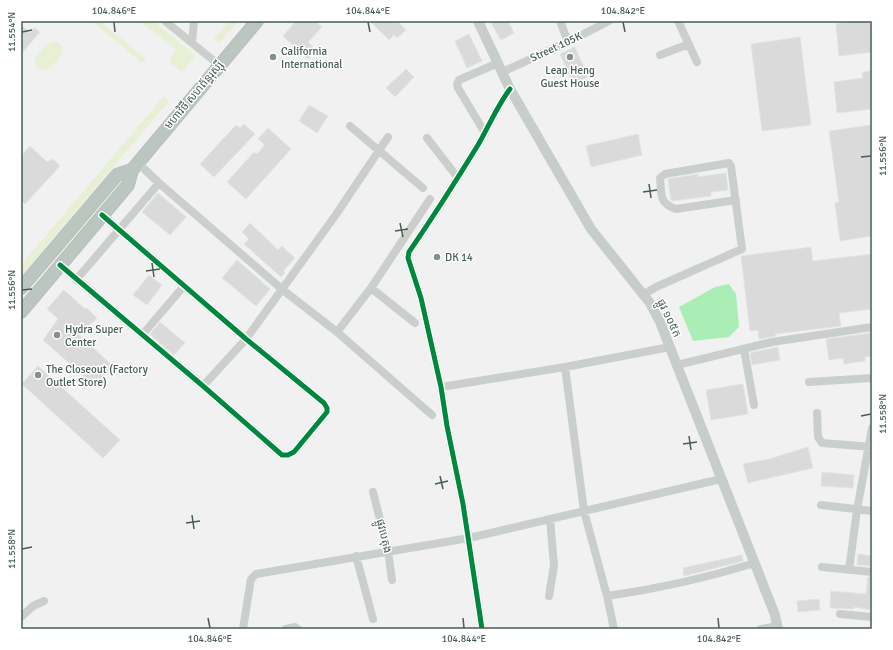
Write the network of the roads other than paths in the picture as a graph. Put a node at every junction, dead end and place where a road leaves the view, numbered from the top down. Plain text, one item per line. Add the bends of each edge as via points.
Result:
1 (194, 21) edge
2 (257, 21) edge
3 (478, 21) edge
4 (560, 21) edge
5 (609, 21) edge
6 (678, 21) edge
7 (166, 22) edge
8 (568, 42) junction
9 (192, 43) junction
10 (689, 44) junction
11 (660, 55) dead end
12 (697, 62) dead end
13 (219, 65) junction
14 (500, 68) junction
15 (510, 89) junction
16 (350, 126) dead end
17 (485, 133) junction
18 (388, 137) dead end
19 (427, 138) dead end
20 (379, 150) junction
21 (135, 167) junction
22 (458, 178) junction
23 (159, 183) junction
24 (423, 188) dead end
25 (430, 199) dead end
26 (736, 200) junction
27 (102, 215) junction
28 (120, 230) junction
29 (60, 265) junction
30 (76, 280) junction
31 (184, 286) junction
32 (21, 288) edge
33 (370, 288) junction
34 (283, 290) junction
35 (643, 295) junction
36 (21, 312) edge
37 (415, 323) dead end
38 (872, 327) edge
39 (337, 332) junction
40 (142, 335) junction
41 (246, 339) junction
42 (670, 348) junction
43 (744, 349) junction
44 (677, 365) junction
45 (565, 366) junction
46 (872, 378) edge
47 (809, 382) dead end
48 (203, 386) junction
49 (441, 387) junction
50 (754, 404) dead end
51 (817, 413) dead end
52 (432, 415) dead end
53 (872, 428) edge
54 (870, 447) edge
55 (722, 479) junction
56 (373, 492) dead end
57 (821, 505) dead end
58 (857, 510) junction
59 (584, 511) junction
60 (872, 511) edge
61 (550, 519) junction
62 (468, 538) junction
63 (388, 551) junction
64 (356, 556) junction
65 (755, 563) junction
66 (822, 567) dead end
67 (849, 570) junction
68 (872, 572) edge
69 (392, 580) dead end
70 (549, 596) dead end
71 (607, 596) junction
72 (44, 601) dead end
73 (840, 614) dead end
74 (21, 617) edge
75 (872, 617) edge
76 (373, 619) dead end
77 (778, 628) edge
78 (242, 629) edge
79 (286, 629) edge
80 (298, 629) edge
81 (482, 629) edge
82 (614, 629) edge
83 (761, 629) edge

1 - 9 street
2 - 13 highway, មហាវិថី សហព័ន្ធរុស្ស៊ី
3 - 14 main road, ផ្លូវ ១០៥ក
4 - 8 street
5 - 8 street, Street 105K
6 - 10 street
7 - 9 street
8 - 14 street, Street 105K
9 - 13 street
10 - 11 street
10 - 12 street
13 - 21 highway, មហាវិថី សហព័ន្ធរុស្ស៊ី
14 - 15 main road, ផ្លូវ ១០៥ក
14 - 17 street, Street 105K via 459,80 457,84
15 - 17 street
15 - 35 main road, ផ្លូវ ១០៥ក via 591,229
16 - 20 street
17 - 22 street
18 - 20 street
19 - 22 street
20 - 24 street
20 - 34 street
21 - 23 street
21 - 27 highway, មហាវិថី សហព័ន្ធរុស្ស៊ី via 128,185
21 - 32 highway, មហាវិថី សហព័ន្ធរុស្ស៊ី via 117,175
22 - 49 street via 409,252 408,258 421,298
23 - 28 street
23 - 34 street
25 - 33 street
26 - 26 street via 729,164 665,174 660,178 663,200 667,206 676,208
26 - 35 street via 742,249
27 - 28 street
27 - 29 highway, មហាវិថី សហព័ន្ធរុស្ស៊ី
28 - 30 street
28 - 31 street
29 - 30 street
29 - 36 highway, មហាវិថី សហព័ន្ធរុស្ស៊ី
30 - 40 street
31 - 40 street
31 - 41 street
33 - 37 street
33 - 39 street
34 - 39 street
34 - 41 street
35 - 42 main road, ផ្លូវ ១០៥ក via 660,322
38 - 43 street
39 - 52 street
40 - 48 street
41 - 48 street
41 - 48 street via 324,402 327,408 327,412 294,452 282,455
42 - 44 main road, ផ្លូវ ១០៥ក
42 - 45 street
43 - 44 street
43 - 50 street
44 - 55 main road, ផ្លូវ ១០៥ក
45 - 49 street
45 - 59 street
46 - 47 street
49 - 62 street
51 - 54 street via 818,437 822,443
53 - 54 street
54 - 58 street
55 - 59 street
55 - 65 main road, ផ្លូវ ១០៥ក
56 - 63 street, ផ្លូវបេតុង
57 - 58 street
58 - 60 street
58 - 67 street
59 - 61 street
59 - 71 street
61 - 62 street
61 - 70 street via 554,565
62 - 63 street
62 - 81 street
63 - 64 street
63 - 69 street, ផ្លូវបេតុង
64 - 76 street
64 - 78 street via 253,576
65 - 71 street via 684,582
65 - 77 main road, ផ្លូវ ១០៥ក
66 - 67 street
67 - 68 street
71 - 82 street
72 - 74 street via 33,606
73 - 75 street
77 - 83 street
79 - 80 street

